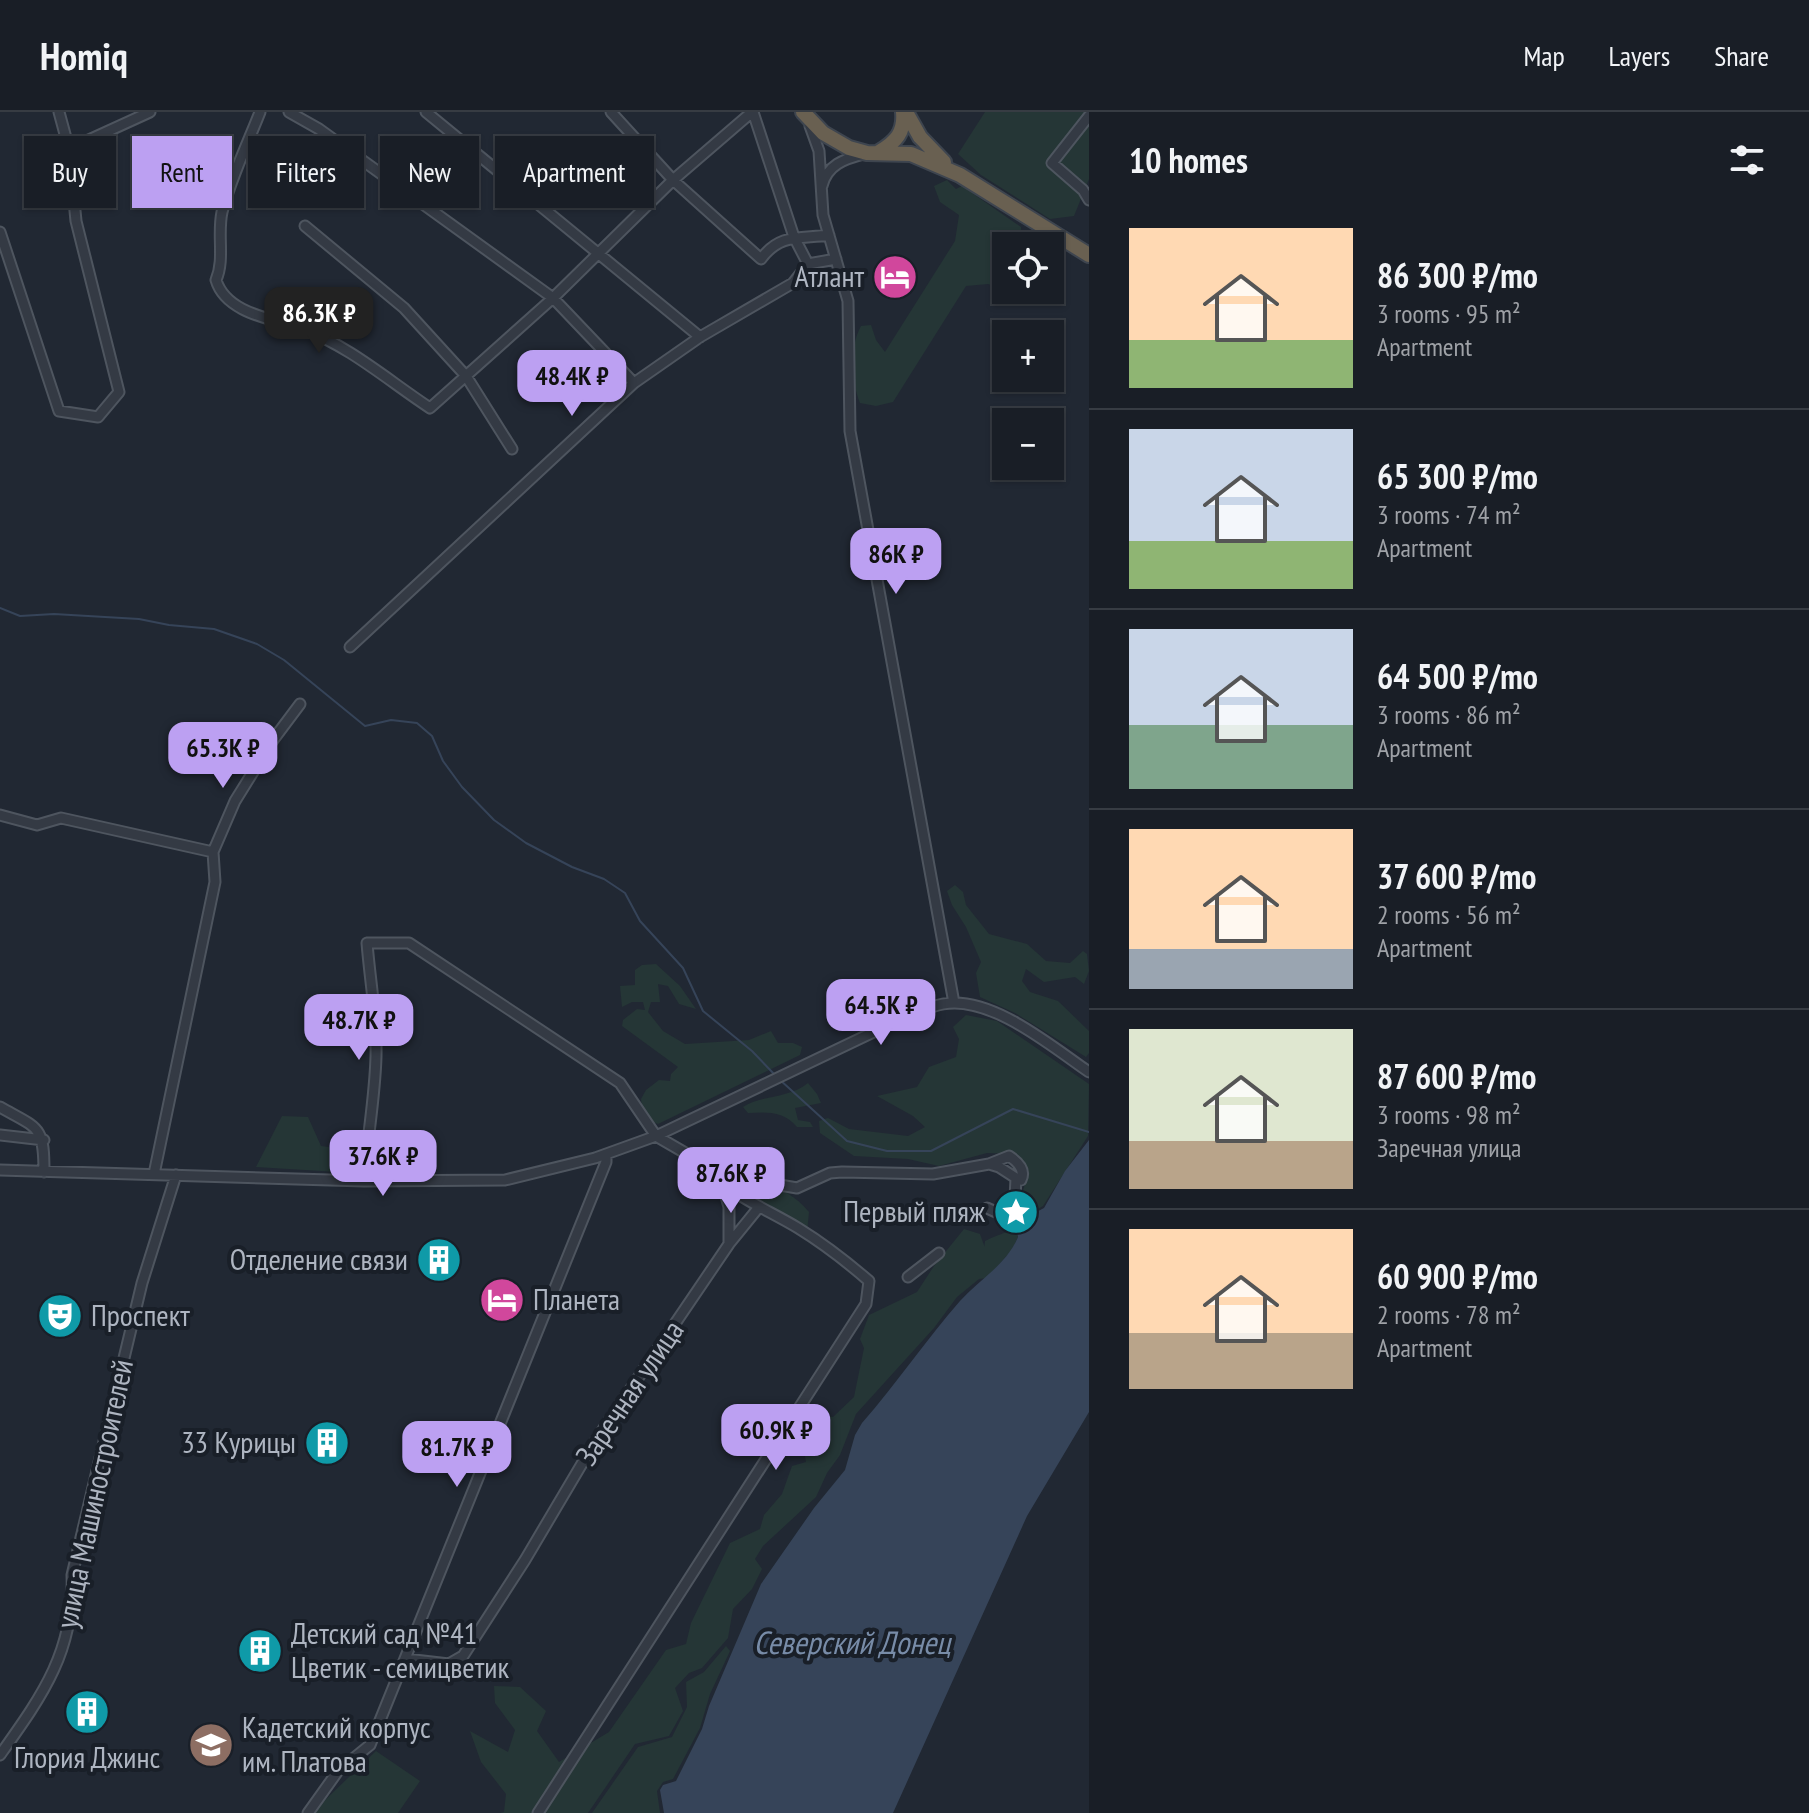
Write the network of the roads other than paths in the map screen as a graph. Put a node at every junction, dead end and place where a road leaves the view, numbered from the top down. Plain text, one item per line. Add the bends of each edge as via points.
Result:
1 (59, 112) edge
2 (150, 112) edge
3 (260, 112) edge
4 (289, 112) edge
5 (426, 112) edge
6 (611, 112) edge
7 (752, 112) edge
8 (904, 112) edge
9 (805, 115) edge
10 (1089, 116) edge
11 (65, 136) edge
12 (97, 136) edge
13 (873, 153) junction
14 (960, 175) junction
15 (673, 180) junction
16 (820, 194) junction
17 (1089, 200) edge
18 (75, 208) edge
19 (305, 226) dead end
20 (0, 232) edge
21 (829, 235) junction
22 (794, 237) junction
23 (598, 253) junction
24 (1089, 255) edge
25 (836, 259) junction
26 (808, 264) junction
27 (553, 298) junction
28 (700, 337) junction
29 (466, 376) junction
30 (634, 383) junction
31 (512, 449) dead end
32 (350, 647) dead end
33 (300, 704) dead end
34 (0, 815) edge
35 (213, 852) junction
36 (954, 1003) junction
37 (1089, 1072) edge
38 (0, 1107) edge
39 (0, 1135) edge
40 (656, 1136) junction
41 (44, 1140) junction
42 (606, 1155) junction
43 (694, 1158) junction
44 (0, 1170) edge
45 (44, 1172) junction
46 (154, 1174) junction
47 (176, 1175) junction
48 (364, 1181) junction
49 (722, 1183) junction
50 (759, 1207) junction
51 (987, 1208) dead end
52 (729, 1244) junction
53 (939, 1253) dead end
54 (908, 1277) dead end
55 (406, 1659) junction
56 (0, 1755) edge
57 (308, 1813) edge
58 (538, 1813) edge

1 - 11 street
2 - 12 street
3 - 29 street via 223,209 219,291 250,313 346,350 430,408
4 - 27 street
5 - 23 street
6 - 15 street
7 - 15 street
7 - 22 street
8 - 13 highway via 901,134
8 - 14 highway via 929,149
9 - 13 highway via 836,142
9 - 16 street via 819,151
10 - 17 street via 1052,163
13 - 14 highway via 911,154
13 - 16 street via 839,162 828,171
14 - 24 highway
15 - 22 street via 761,259 772,245
15 - 23 street
16 - 21 street
18 - 20 street via 119,392 98,417 59,411
19 - 29 street via 404,308
21 - 22 street
21 - 25 street
22 - 26 street
23 - 27 street
23 - 28 street
25 - 26 street
25 - 36 street via 848,301 850,431
26 - 28 street via 793,283
27 - 29 street
27 - 30 street
28 - 30 street
29 - 31 street
30 - 32 street
33 - 35 street via 235,801
34 - 35 street via 37,825 61,818
35 - 46 street via 215,882
36 - 37 street via 990,1011
36 - 40 street via 901,1019
38 - 41 street via 33,1126
39 - 41 street
40 - 42 street
40 - 43 street
40 - 48 street via 620,1083 607,1074 409,943 367,943 376,1053
41 - 45 street
42 - 48 street via 505,1180
42 - 55 street
43 - 49 street
43 - 51 street via 797,1188 830,1173 933,1174 989,1164 1016,1178 1015,1198 1007,1211
44 - 45 street
45 - 46 street
46 - 47 street
47 - 48 street
47 - 56 street, улица Машиностроителей via 139,1297 72,1575 73,1598 60,1654 46,1687
49 - 50 street
49 - 52 street
50 - 52 street, Заречная улица
50 - 58 street via 836,1253 869,1281 866,1304
52 - 55 street, Заречная улица via 596,1440 463,1656 449,1664
53 - 54 street
55 - 57 street via 370,1745 338,1771

